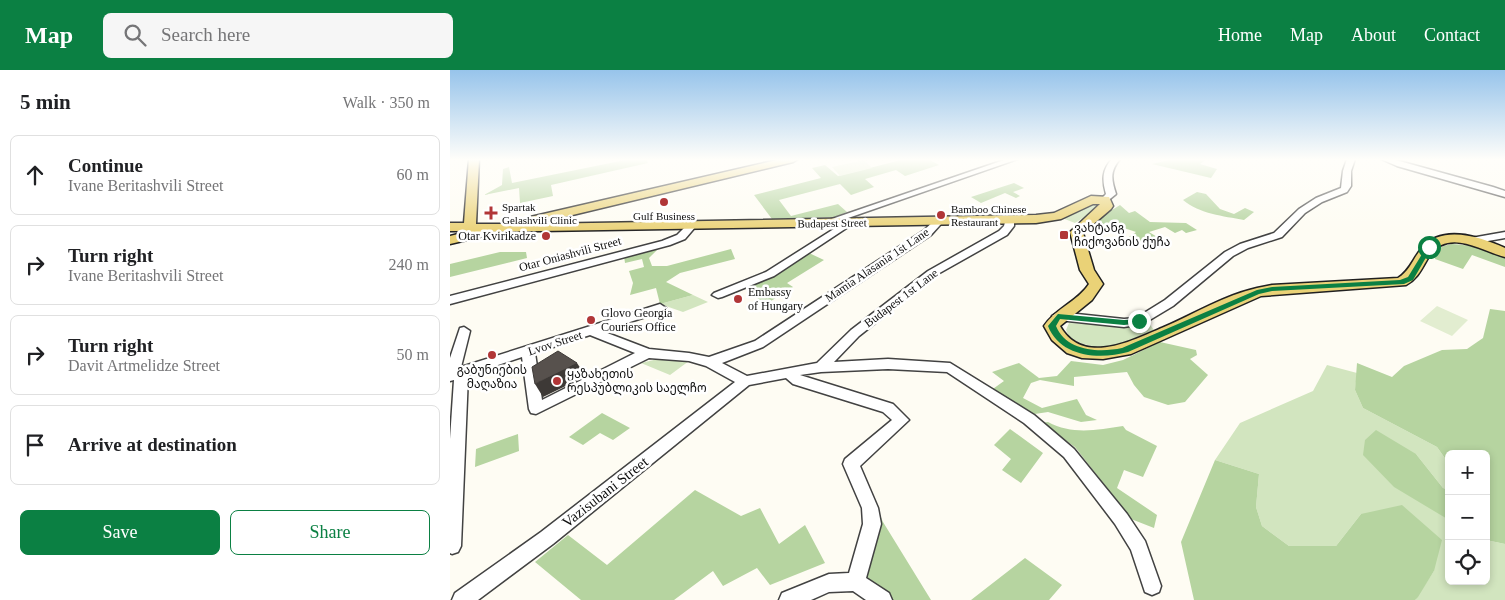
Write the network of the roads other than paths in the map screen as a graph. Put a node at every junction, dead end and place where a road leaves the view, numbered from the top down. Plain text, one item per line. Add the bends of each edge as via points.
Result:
1 (470, 184) edge
2 (686, 184) edge
3 (939, 184) edge
4 (1108, 184) edge
5 (1347, 184) edge
6 (1476, 184) edge
7 (1505, 194) edge
8 (623, 199) junction
9 (1105, 200) junction
10 (1009, 220) junction
11 (938, 222) junction
12 (825, 223) junction
13 (848, 223) junction
14 (692, 225) junction
15 (615, 226) junction
16 (450, 227) edge
17 (499, 228) junction
18 (461, 234) edge
19 (1505, 235) edge
20 (1471, 241) junction
21 (1505, 253) edge
22 (718, 296) dead end
23 (450, 300) edge
24 (660, 308) dead end
25 (1058, 316) junction
26 (464, 330) dead end
27 (591, 331) junction
28 (528, 351) junction
29 (647, 353) junction
30 (710, 362) junction
31 (821, 367) junction
32 (790, 374) junction
33 (454, 375) edge
34 (745, 381) junction
35 (452, 546) dead end
36 (856, 582) junction
37 (1152, 586) dead end
38 (462, 600) edge
39 (789, 600) edge
40 (882, 600) edge

1 - 18 main road
2 - 8 main road
3 - 12 street
4 - 9 street via 1111,194
5 - 25 street via 1344,190 1302,210 1278,235 1229,254 1169,303 1139,321 1124,323
6 - 7 street
8 - 15 main road
8 - 17 main road
9 - 10 main road, Budapest Street via 1091,200 1057,216
9 - 25 main road via 1108,203 1103,211 1076,232 1087,270 1096,284 1090,296
10 - 11 main road, Budapest Street
10 - 31 street, Budapest 1st Lane via 1009,226 1003,233 932,272 855,333
11 - 13 main road, Budapest Street
11 - 30 street, Mamia Alasania 1st Lane via 927,234 759,344
12 - 13 main road, Budapest Street
12 - 14 main road, Budapest Street
13 - 22 street via 770,274
14 - 15 main road, Budapest Street
14 - 23 street, Otar Oniashvili Street via 681,237 666,243
15 - 17 main road, Budapest Street
16 - 18 main road
17 - 18 main road, Budapest Street
19 - 20 street
20 - 21 main road
20 - 25 main road via 1437,241 1429,247 1410,278 1401,282 1257,292 1125,350 1107,354 1079,351 1061,341 1052,326
24 - 27 street, Lvov Street
26 - 33 street
27 - 28 street, Lvov Street
27 - 29 street
28 - 29 street via 536,409
28 - 33 street, Lvov Street
29 - 30 street
30 - 34 street
31 - 32 street
31 - 37 street via 888,364 950,368 1029,419 1069,453 1121,518 1139,547
32 - 34 street
32 - 36 street via 798,381 888,408 902,420 851,464 870,508 872,524
33 - 35 street
34 - 38 street, Vazisubani Street via 547,538
36 - 39 street via 829,583
36 - 40 street

